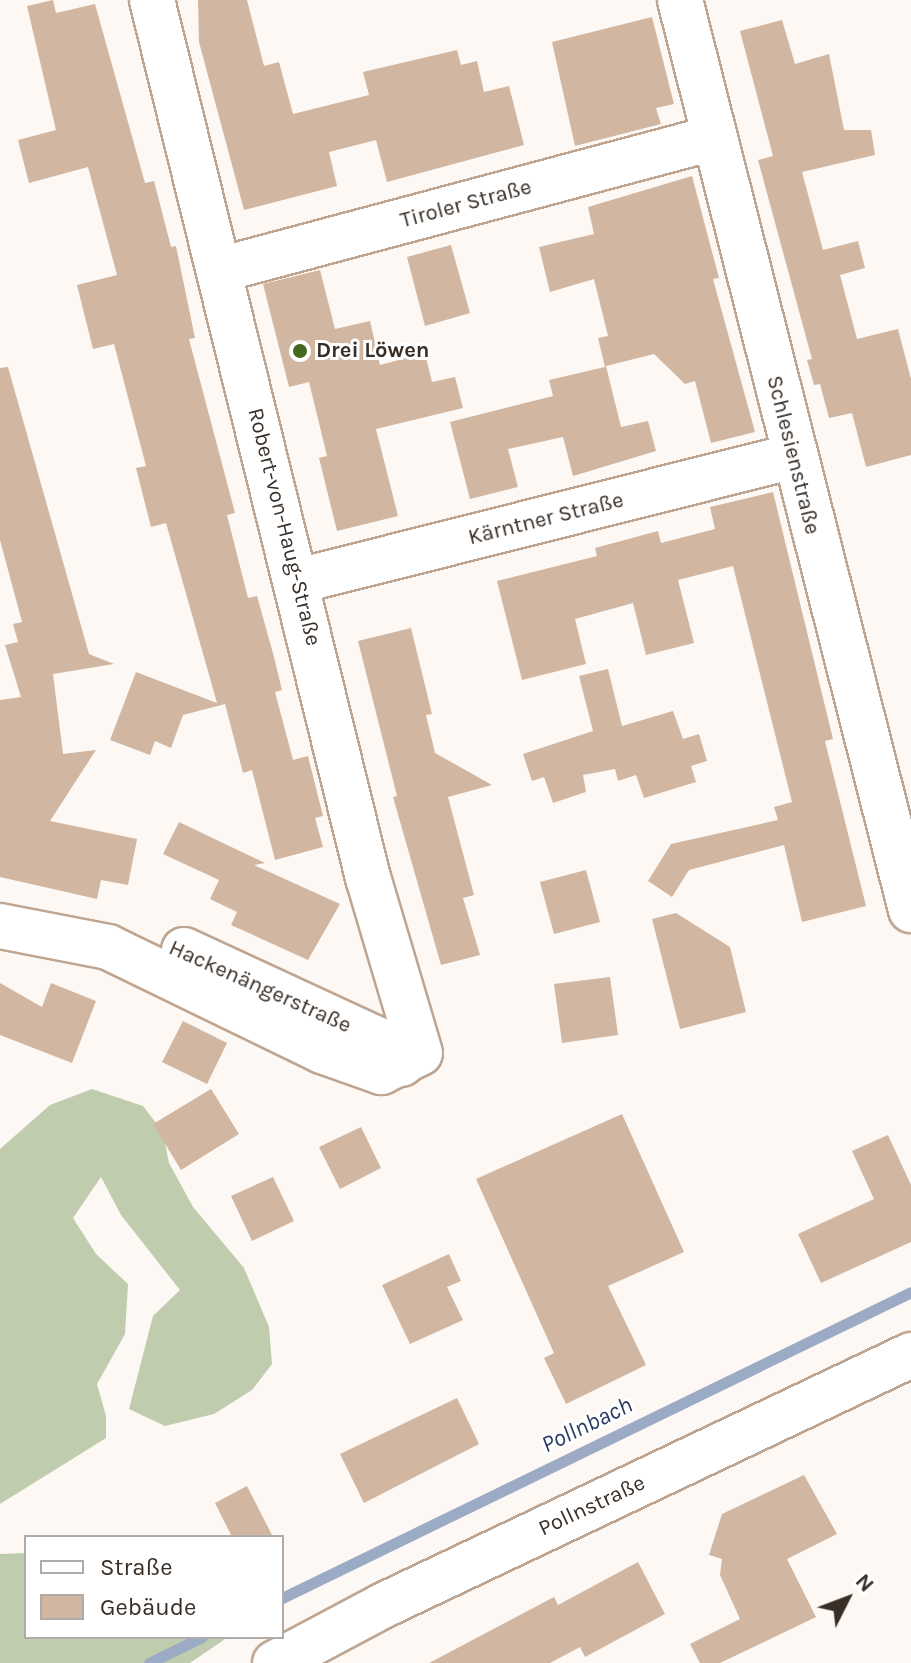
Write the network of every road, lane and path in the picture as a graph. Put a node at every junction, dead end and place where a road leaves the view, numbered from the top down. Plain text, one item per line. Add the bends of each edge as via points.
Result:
1 (152, 0) edge
2 (680, 0) edge
3 (713, 138) junction
4 (219, 270) junction
5 (794, 456) junction
6 (298, 581) junction
7 (910, 909) edge
8 (0, 926) edge
9 (411, 1058) joint
10 (911, 1355) edge
11 (275, 1663) edge

1 - 4 street, Robert-von-Haug-Straße
2 - 3 street, Schlesienstraße
3 - 4 street, Tiroler Straße
3 - 5 street, Schlesienstraße
4 - 6 street, Robert-von-Haug-Straße
5 - 6 street, Kärntner Straße
5 - 7 street, Schlesienstraße
6 - 9 street, Robert-von-Haug-Straße
8 - 9 street, Hackenängerstraße via 108,947 322,1051 381,1072
10 - 11 street, Pollnstraße via 382,1606

